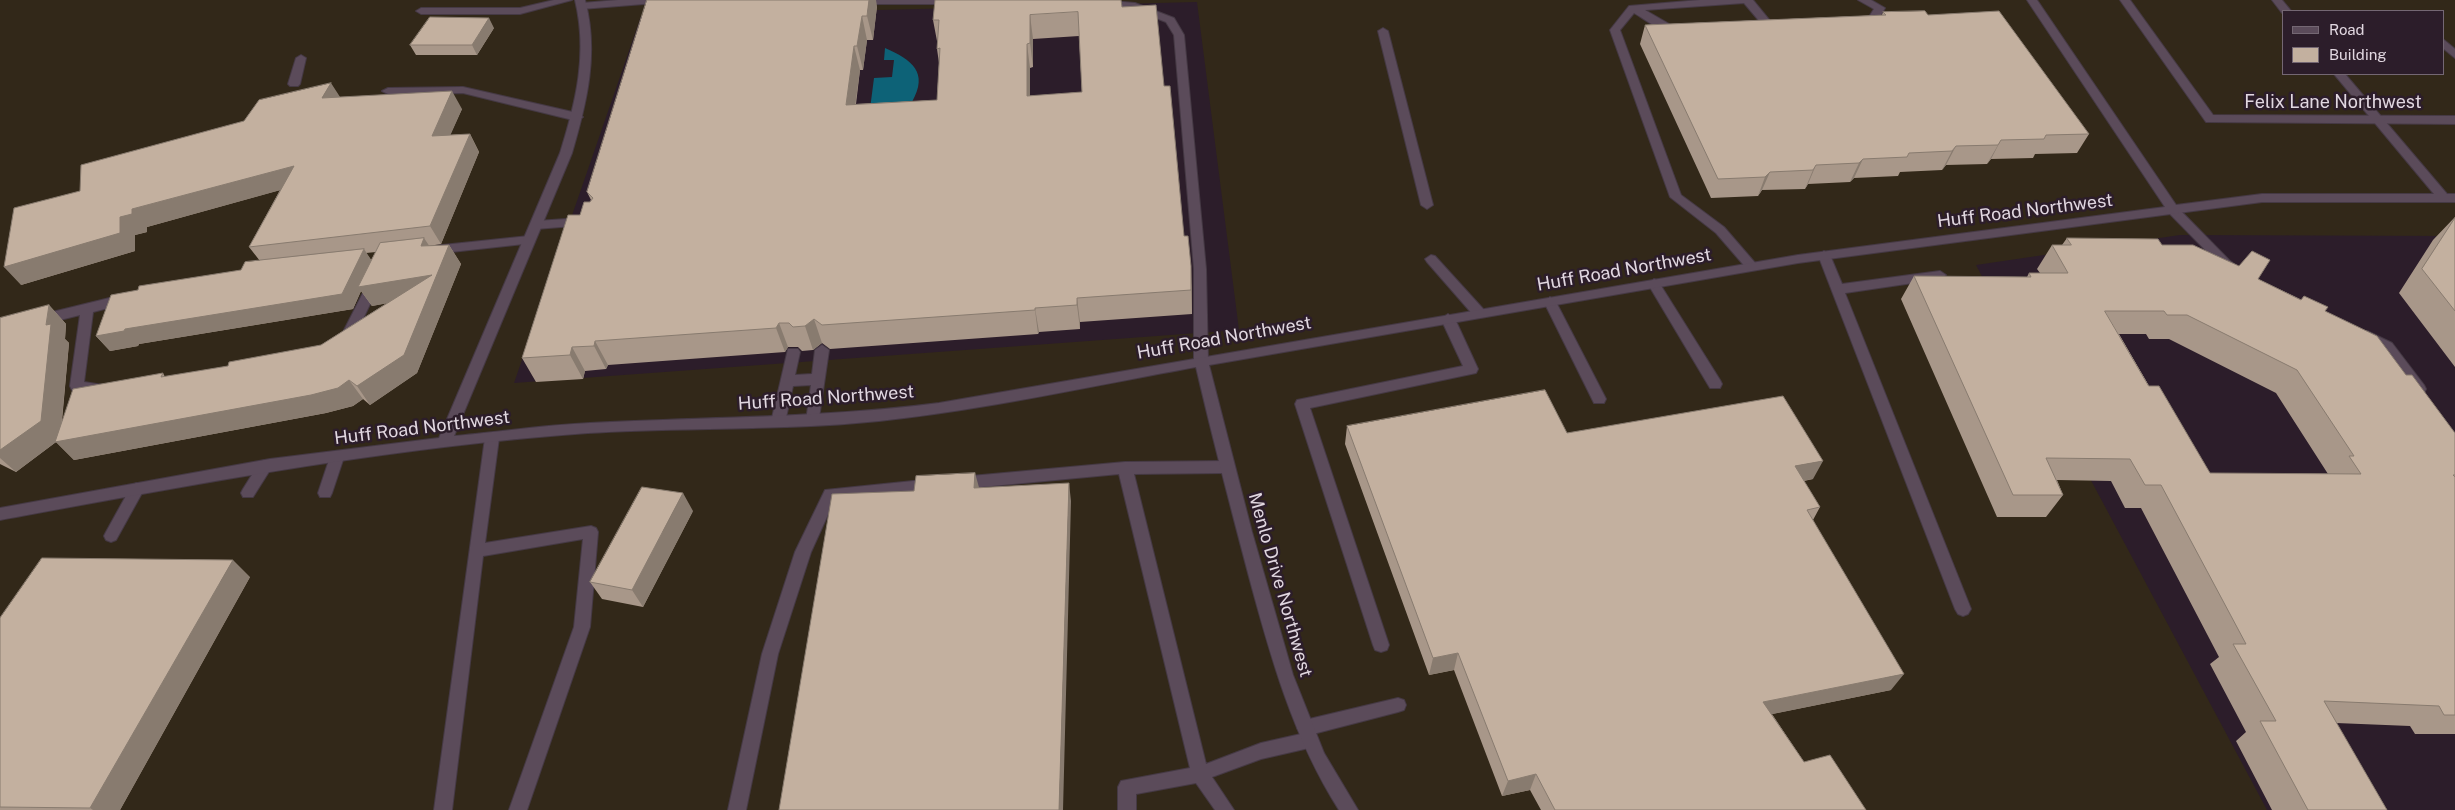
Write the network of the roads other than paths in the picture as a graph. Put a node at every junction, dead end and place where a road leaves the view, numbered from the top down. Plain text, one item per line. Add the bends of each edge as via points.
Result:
1 (567, 0) edge
2 (656, 0) edge
3 (842, 0) edge
4 (1742, 0) edge
5 (1746, 0) edge
6 (1862, 0) edge
7 (2032, 0) edge
8 (2125, 0) edge
9 (2277, 0) edge
10 (970, 1) edge
11 (1090, 2) edge
12 (581, 3) edge
13 (518, 5) edge
14 (1633, 8) junction
15 (2285, 10) edge
16 (421, 12) dead end
17 (1852, 24) edge
18 (1770, 27) edge
19 (1693, 30) edge
20 (1383, 31) dead end
21 (2445, 44) edge
22 (2455, 55) edge
23 (301, 58) dead end
24 (2340, 75) edge
25 (294, 84) dead end
26 (388, 91) dead end
27 (578, 117) junction
28 (2210, 119) joint
29 (2378, 119) junction
30 (2455, 120) edge
31 (2450, 198) edge
32 (1427, 205) dead end
33 (2173, 210) junction
34 (597, 221) edge
35 (536, 225) junction
36 (529, 240) junction
37 (420, 252) edge
38 (1824, 255) junction
39 (1431, 259) dead end
40 (1752, 267) junction
41 (379, 272) edge
42 (2242, 272) edge
43 (1940, 275) edge
44 (1654, 284) junction
45 (1838, 289) junction
46 (142, 296) edge
47 (1550, 302) junction
48 (87, 308) junction
49 (1480, 314) junction
50 (1448, 319) junction
51 (26, 324) edge
52 (2353, 329) edge
53 (333, 347) edge
54 (822, 350) edge
55 (793, 352) edge
56 (1201, 361) junction
57 (819, 379) junction
58 (787, 381) junction
59 (1715, 384) dead end
60 (107, 390) edge
61 (1600, 399) dead end
62 (2426, 400) edge
63 (813, 421) junction
64 (778, 422) junction
65 (492, 438) junction
66 (444, 443) junction
67 (337, 457) junction
68 (265, 466) junction
69 (1226, 466) junction
70 (1125, 468) junction
71 (137, 489) junction
72 (248, 493) dead end
73 (326, 493) dead end
74 (0, 514) edge
75 (111, 536) dead end
76 (476, 551) junction
77 (1963, 609) dead end
78 (1381, 645) dead end
79 (1398, 705) dead end
80 (1307, 734) junction
81 (1200, 774) junction
82 (442, 810) edge
83 (518, 810) edge
84 (737, 810) edge
85 (1127, 810) edge
86 (1225, 810) edge
87 (1349, 810) edge

1 - 13 street
2 - 12 street
3 - 10 street
4 - 14 street
5 - 18 street
6 - 17 street via 1880,8 1871,23
7 - 33 street
8 - 28 lane
9 - 15 street
11 - 56 street, Menlo Drive Northwest via 1135,6 1170,20 1179,34 1200,269
12 - 27 street via 587,44 585,83
13 - 16 street
14 - 19 street via 1674,31
14 - 40 street via 1615,30 1676,197 1720,230
20 - 32 street
21 - 22 street
23 - 25 lane
24 - 29 street
26 - 27 street via 463,90
27 - 35 street
28 - 29 street, Felix Lane Northwest
29 - 30 street, Felix Lane Northwest
29 - 31 street
31 - 33 street, Huff Road Northwest via 2262,198
33 - 38 street, Huff Road Northwest
33 - 42 street via 2225,263
34 - 35 street
35 - 36 street
36 - 37 street
36 - 66 street
38 - 40 street, Huff Road Northwest
38 - 45 street
39 - 49 street
40 - 44 street, Huff Road Northwest
41 - 53 street via 347,340
43 - 45 street
44 - 47 street, Huff Road Northwest
44 - 59 street
45 - 77 street
46 - 48 street
47 - 49 street, Huff Road Northwest
47 - 61 street
48 - 51 street
48 - 60 street via 78,386
49 - 50 street, Huff Road Northwest
50 - 56 street, Huff Road Northwest
50 - 78 street via 1471,369 1302,404
52 - 62 street via 2387,346
54 - 57 street
55 - 58 street
56 - 63 street, Huff Road Northwest via 939,408
56 - 69 street, Menlo Drive Northwest
57 - 58 street
57 - 63 street
58 - 64 street
63 - 64 street, Huff Road Northwest
64 - 65 street, Huff Road Northwest via 588,428
65 - 66 street, Huff Road Northwest
65 - 76 street
66 - 67 street, Huff Road Northwest
67 - 68 street, Huff Road Northwest
67 - 73 street
68 - 71 street, Huff Road Northwest
68 - 72 street
69 - 70 street
69 - 80 street, Menlo Drive Northwest via 1285,675
70 - 81 street
70 - 84 street via 830,494 803,552 770,654
71 - 74 street, Huff Road Northwest
71 - 75 street
76 - 82 street
76 - 83 street via 591,532 582,627
79 - 80 street
80 - 81 street
80 - 87 street, Menlo Drive Northwest
81 - 85 street via 1128,787
81 - 86 street

